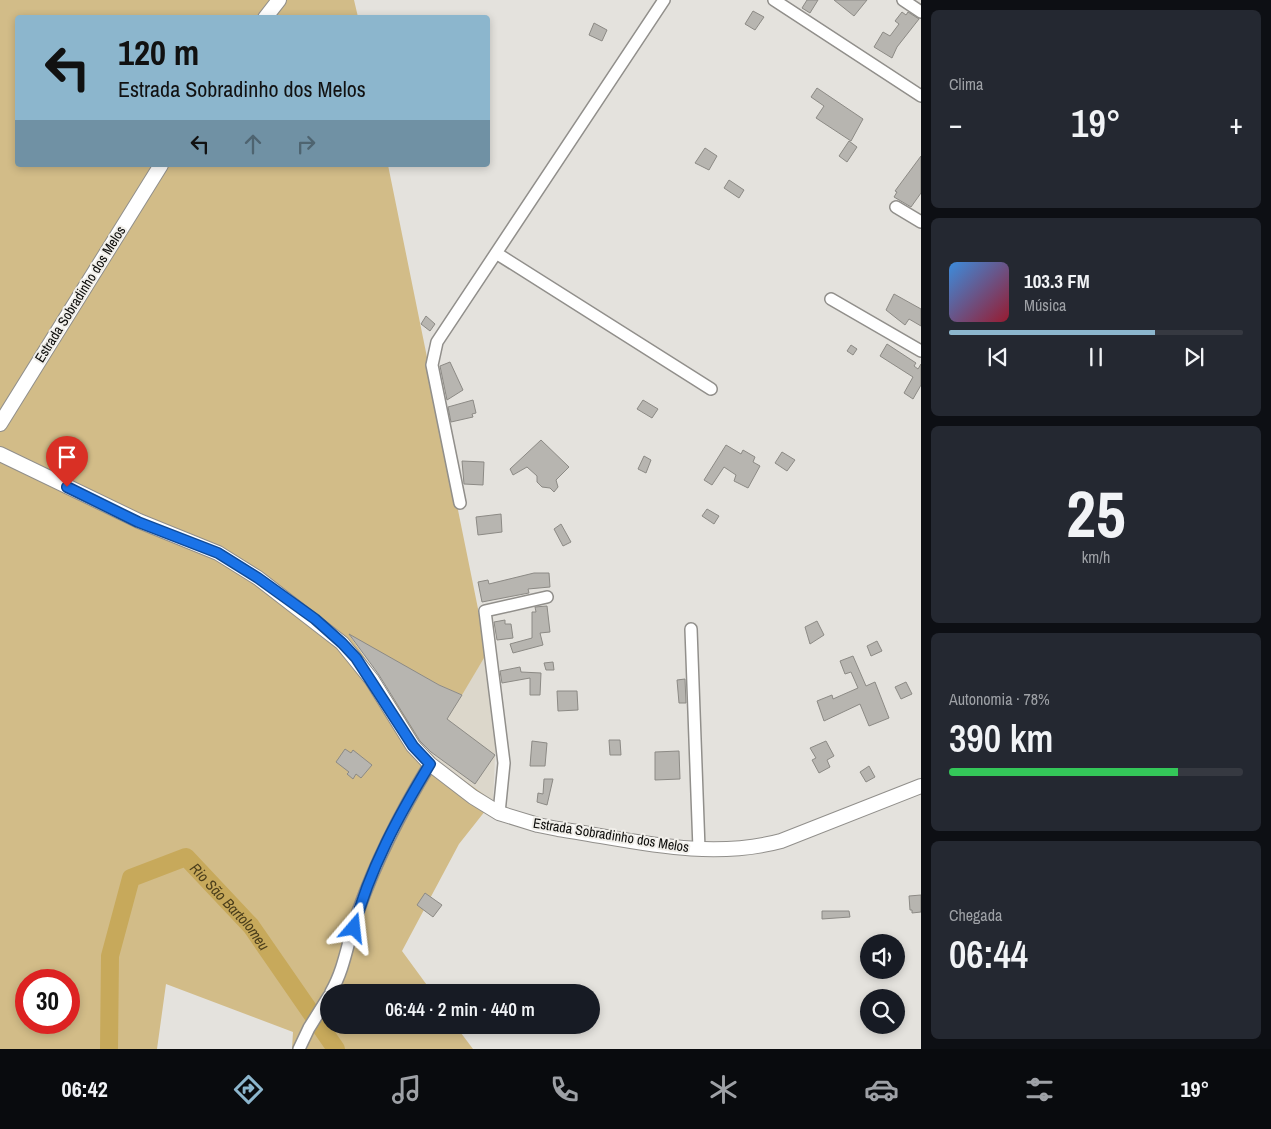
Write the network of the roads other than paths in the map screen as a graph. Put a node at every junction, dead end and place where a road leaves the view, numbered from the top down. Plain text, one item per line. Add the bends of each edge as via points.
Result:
1 (279, 0) edge
2 (664, 0) edge
3 (774, 0) edge
4 (904, 0) edge
5 (921, 12) edge
6 (267, 15) edge
7 (921, 96) edge
8 (160, 167) edge
9 (896, 207) dead end
10 (921, 222) edge
11 (496, 253) junction
12 (832, 299) dead end
13 (921, 351) edge
14 (711, 389) dead end
15 (0, 424) edge
16 (0, 454) edge
17 (460, 503) dead end
18 (547, 597) dead end
19 (691, 629) dead end
20 (430, 764) junction
21 (921, 786) edge
22 (499, 813) junction
23 (699, 850) junction
24 (336, 984) edge
25 (320, 1010) edge
26 (299, 1049) edge

1 - 6 street
2 - 11 street
3 - 7 street
4 - 5 street
8 - 15 street, Estrada Sobradinho dos Melos
9 - 10 street
11 - 14 street
11 - 17 street via 437,342 432,365
12 - 13 street
16 - 20 street, Estrada Sobradinho dos Melos via 138,522 218,553 258,578 342,643 372,680 413,746
18 - 22 street via 485,611 504,763
19 - 23 street
20 - 22 street, Estrada Sobradinho dos Melos via 473,798
20 - 24 street via 401,812 358,910 342,974
21 - 23 street, Estrada Sobradinho dos Melos via 757,848
22 - 23 street, Estrada Sobradinho dos Melos via 545,827
25 - 26 street

